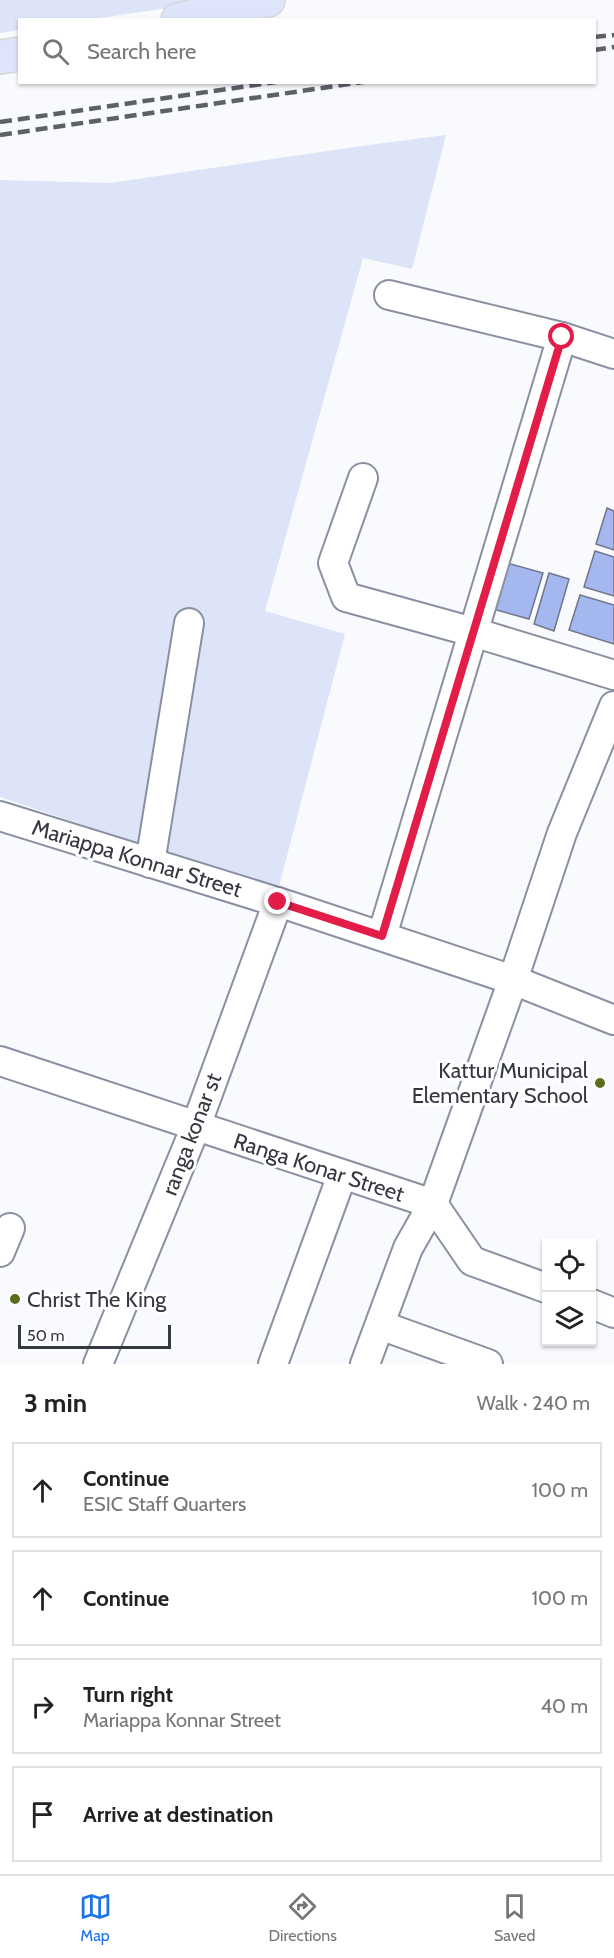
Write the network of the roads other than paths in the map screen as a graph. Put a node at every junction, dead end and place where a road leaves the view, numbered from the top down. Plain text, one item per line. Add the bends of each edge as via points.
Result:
1 (268, 0) edge
2 (187, 18) edge
3 (18, 54) edge
4 (0, 57) edge
5 (389, 295) dead end
6 (562, 337) junction
7 (614, 354) edge
8 (363, 478) dead end
9 (189, 623) dead end
10 (473, 632) junction
11 (614, 675) edge
12 (614, 706) edge
13 (0, 816) edge
14 (150, 863) junction
15 (278, 902) junction
16 (382, 936) junction
17 (513, 980) junction
18 (614, 1020) edge
19 (0, 1061) edge
20 (196, 1126) junction
21 (342, 1174) junction
22 (433, 1204) junction
23 (542, 1287) edge
24 (596, 1306) edge
25 (614, 1313) edge
26 (380, 1325) junction
27 (98, 1364) edge
28 (273, 1364) edge
29 (365, 1364) edge
30 (488, 1364) edge

1 - 2 main road
3 - 4 main road
5 - 6 street
6 - 7 street
6 - 10 street
8 - 10 street via 333,563 346,597
9 - 14 street
10 - 11 street
10 - 16 street
12 - 17 street via 562,833
13 - 14 street, Mariappa Konnar Street
14 - 15 street, Mariappa Konnar Street
15 - 16 street, Mariappa Konnar Street
15 - 20 street, ranga konar st
16 - 17 street, Mariappa Konnar Street
17 - 18 street, Mariappa Konnar Street
17 - 22 street
19 - 20 street, Ranga Konar Street
20 - 21 street, Ranga Konar Street
20 - 27 street, ranga konar st
21 - 22 street, Ranga Konar Street
21 - 28 street
22 - 23 street via 472,1261
22 - 26 street via 408,1248
24 - 25 street
26 - 29 street
26 - 30 street

